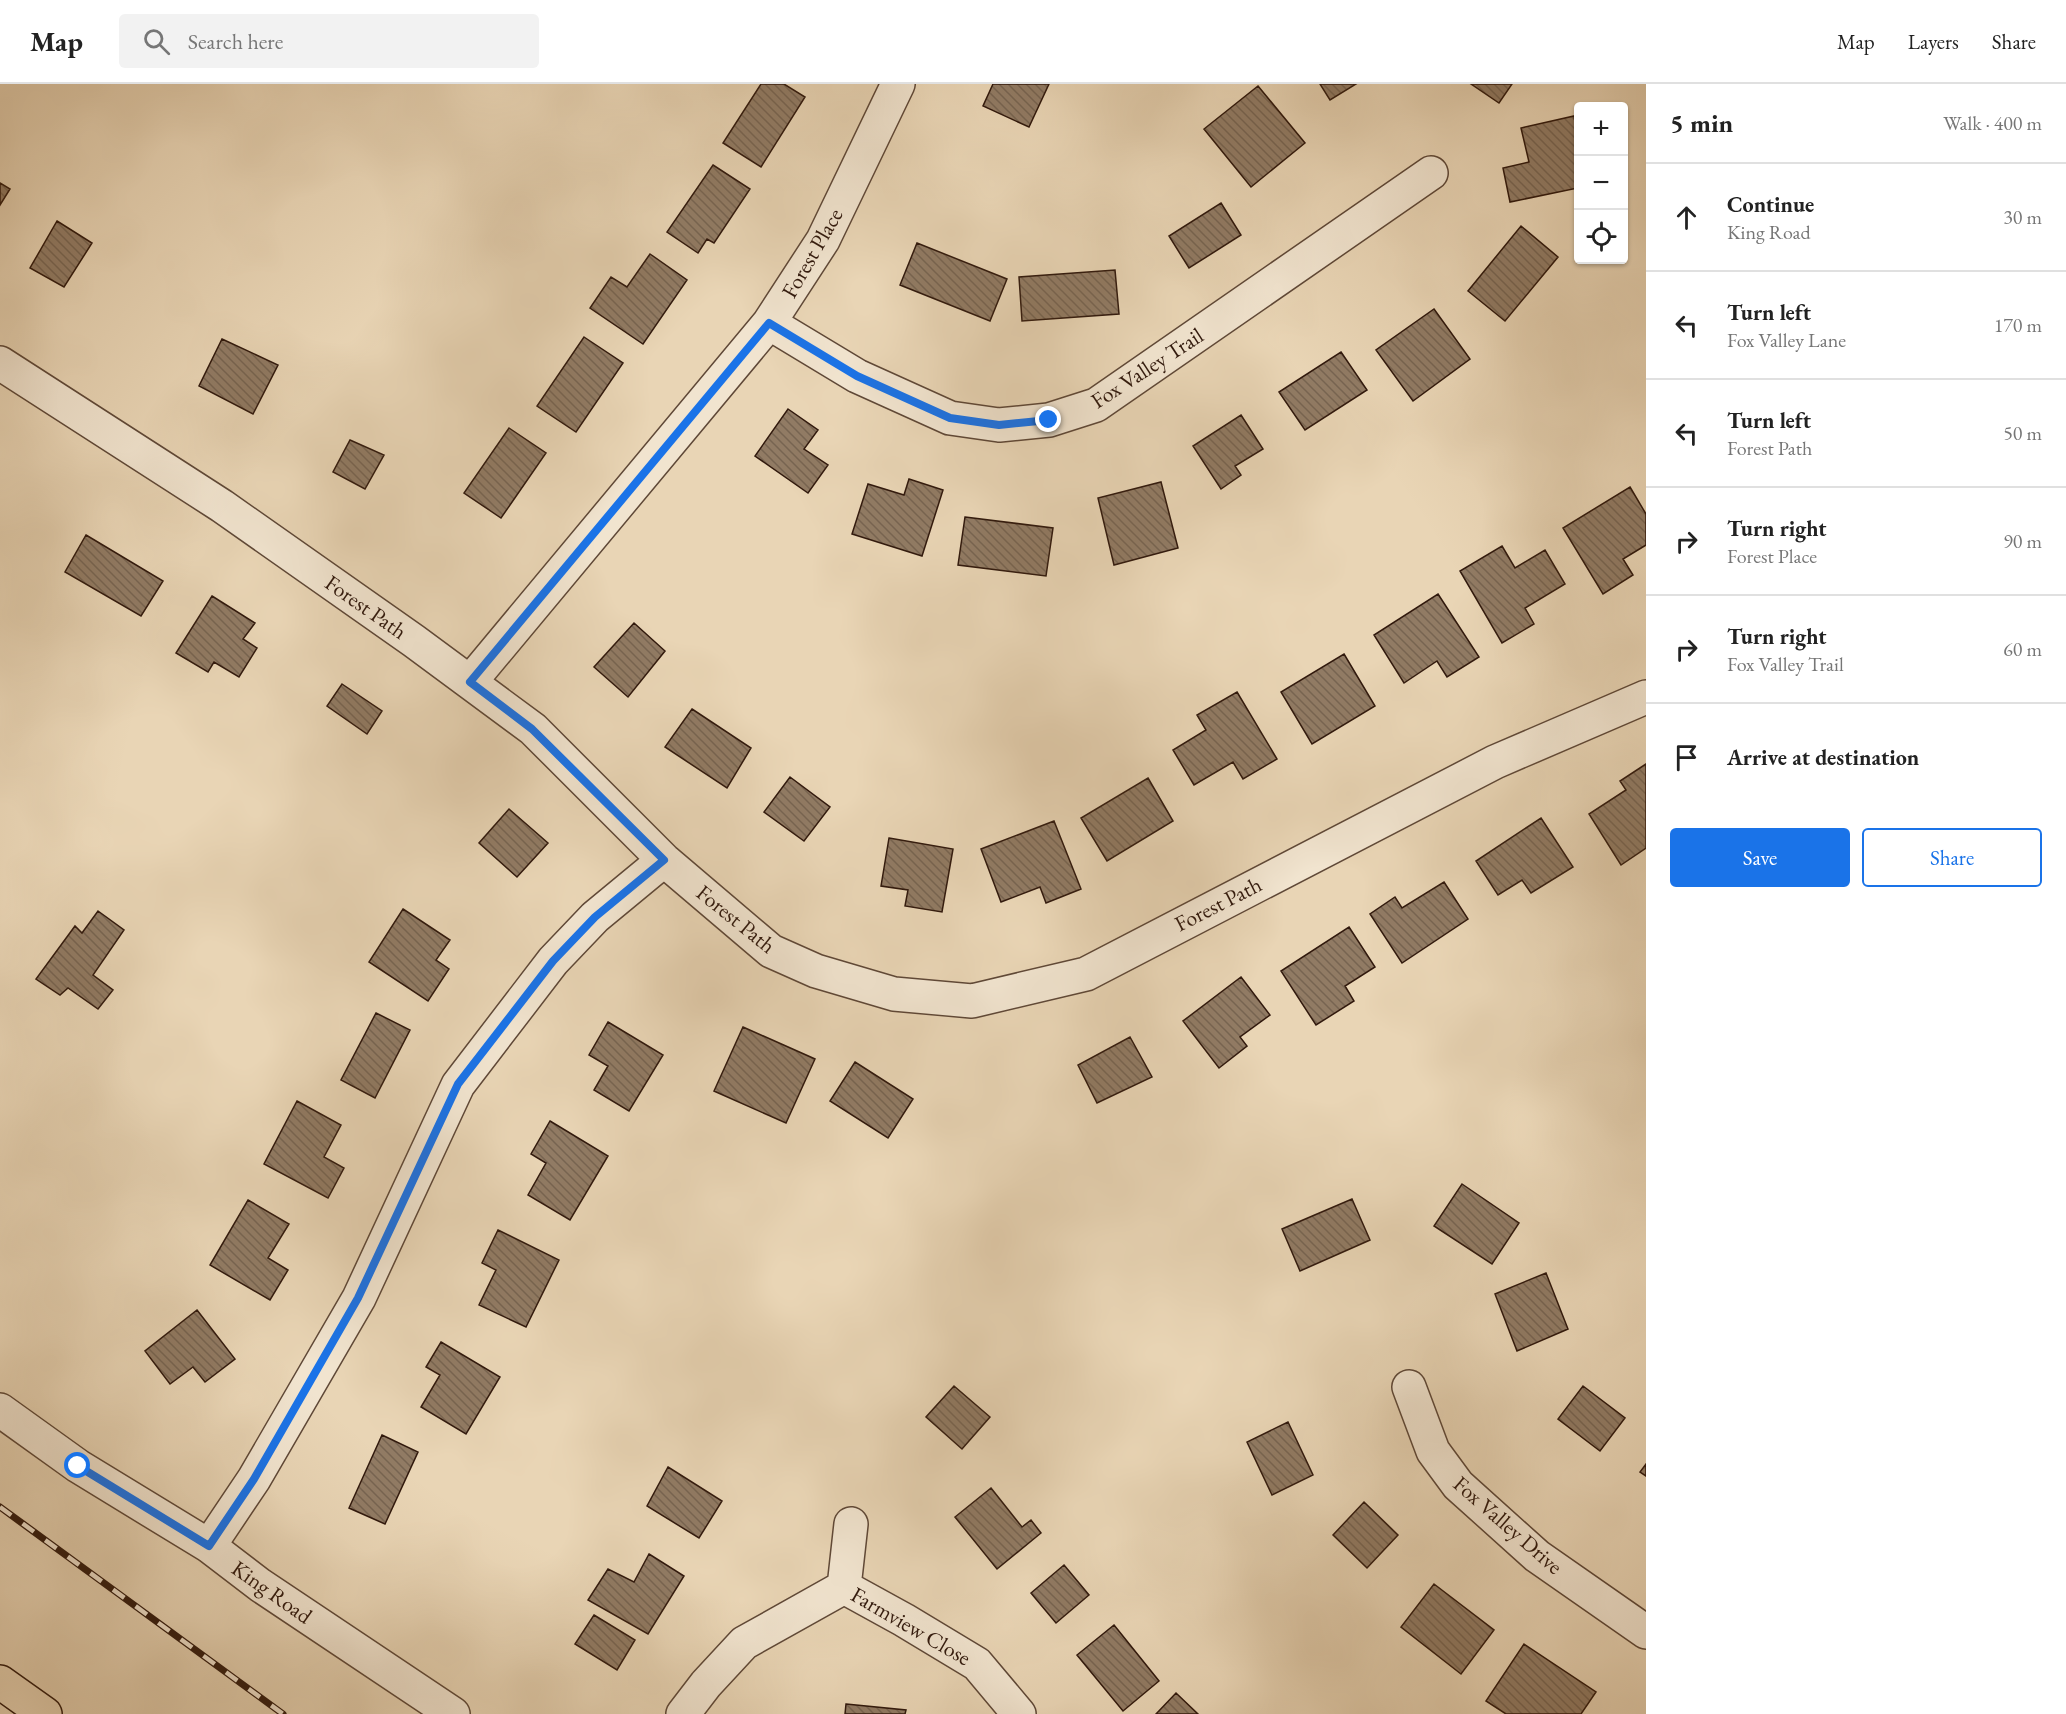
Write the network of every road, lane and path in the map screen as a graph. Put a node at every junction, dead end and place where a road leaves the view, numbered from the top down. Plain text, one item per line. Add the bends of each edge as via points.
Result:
1 (898, 84) edge
2 (1431, 173) dead end
3 (769, 323) junction
4 (0, 363) edge
5 (470, 682) junction
6 (1646, 698) edge
7 (664, 860) junction
8 (1409, 1387) dead end
9 (0, 1410) edge
10 (851, 1524) dead end
11 (209, 1546) junction
12 (844, 1587) junction
13 (1646, 1632) edge
14 (0, 1682) edge
15 (45, 1714) edge
16 (453, 1714) edge
17 (683, 1714) edge
18 (1019, 1714) edge

1 - 3 street, Forest Place via 823,240
2 - 3 street, Fox Valley Trail via 1096,405 1049,420 999,425 950,418 857,376
3 - 5 street, Forest Place
4 - 5 street, Forest Path via 222,506
5 - 7 street, Forest Path via 532,729
6 - 7 street, Forest Path via 1495,762 1086,974 972,1001 894,994 816,971 771,951
7 - 11 street via 595,917 553,961 458,1084 358,1298 254,1479
8 - 13 street, Fox Valley Drive via 1433,1451 1458,1485 1537,1556
9 - 11 street, King Road via 78,1466
10 - 12 street
11 - 16 street, King Road via 260,1586
12 - 17 street, Farmview Close via 744,1644 706,1683
12 - 18 street, Farmview Close via 977,1664
14 - 15 main road

